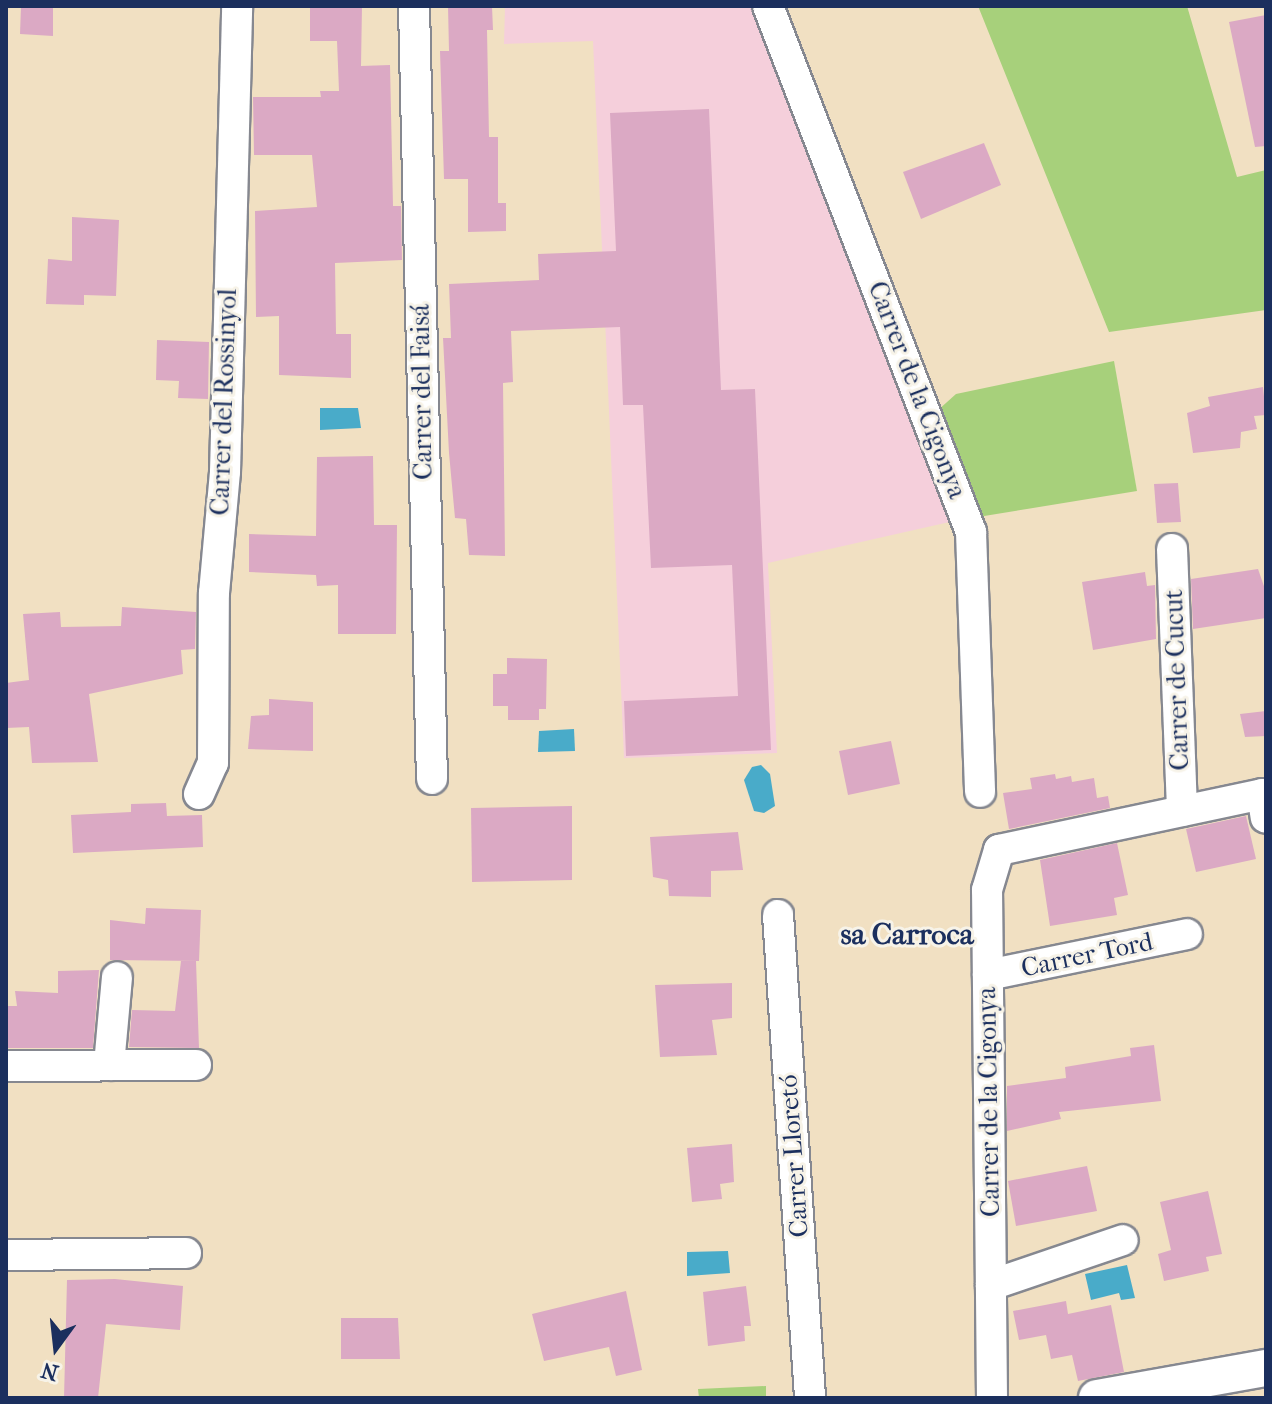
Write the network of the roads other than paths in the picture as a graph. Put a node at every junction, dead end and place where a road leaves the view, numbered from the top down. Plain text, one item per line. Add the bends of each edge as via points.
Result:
1 (237, 6) edge
2 (414, 6) edge
3 (768, 6) edge
4 (1172, 549) dead end
5 (432, 779) dead end
6 (980, 792) dead end
7 (199, 794) dead end
8 (1182, 811) junction
9 (1266, 818) edge
10 (778, 915) dead end
11 (1187, 934) dead end
12 (988, 975) junction
13 (117, 977) dead end
14 (109, 1065) junction
15 (196, 1065) dead end
16 (6, 1066) edge
17 (1123, 1240) dead end
18 (186, 1253) dead end
19 (6, 1255) edge
20 (991, 1285) junction
21 (1266, 1368) edge
22 (1200, 1389) edge
23 (810, 1398) edge
24 (992, 1398) edge
25 (1097, 1398) edge

1 - 7 street, Carrer del Rossinyol via 225,472 214,593 213,763
2 - 5 street, Carrer del Faisá
3 - 6 street, Carrer de la Cigonya via 971,532
4 - 8 street, Carrer de Cucut
8 - 9 street via 1262,794
8 - 12 street, Carrer de la Cigonya via 999,850 987,890
10 - 23 street, Carrer Lloretó
11 - 12 street, Carrer Tord
12 - 20 street, Carrer de la Cigonya
13 - 14 street
14 - 15 street
14 - 16 street
17 - 20 street
18 - 19 street
20 - 24 street, Carrer de la Cigonya
21 - 22 street
22 - 25 street

